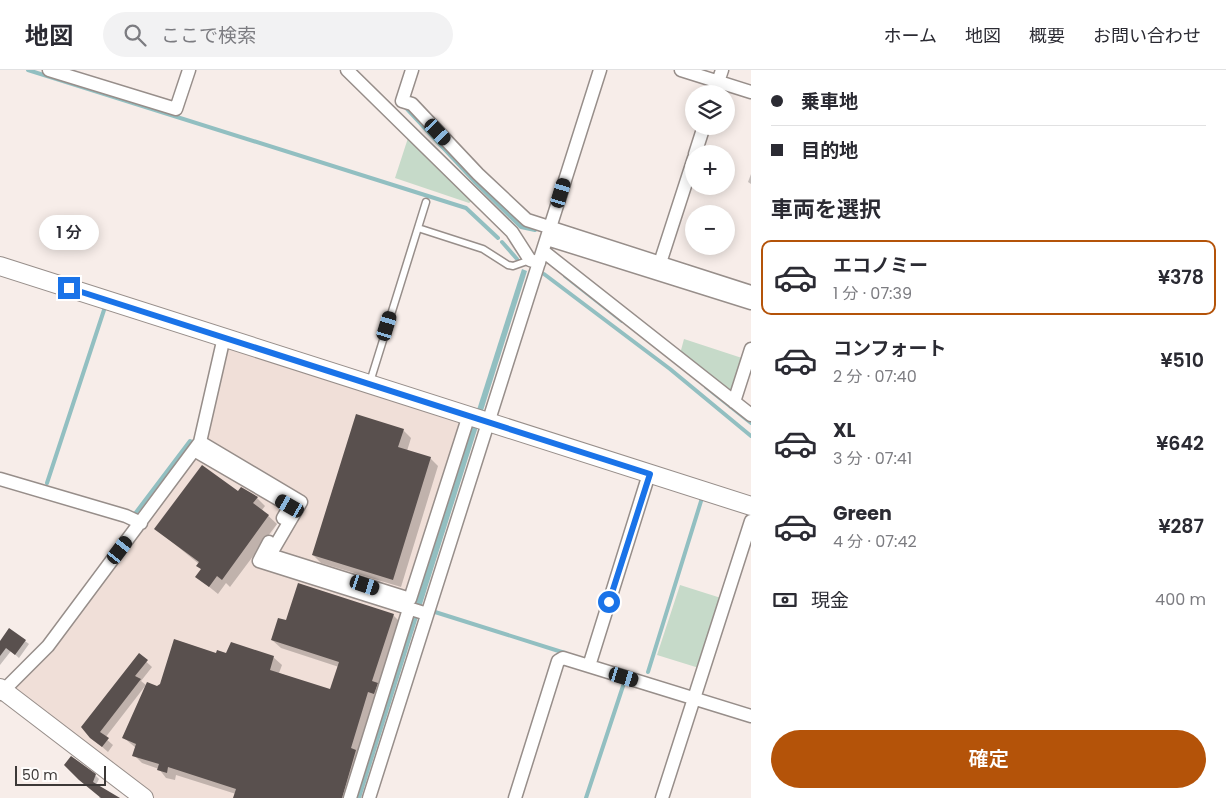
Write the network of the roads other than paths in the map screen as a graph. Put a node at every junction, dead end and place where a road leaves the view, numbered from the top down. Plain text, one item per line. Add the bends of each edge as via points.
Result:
1 (189, 70) edge
2 (347, 70) edge
3 (412, 70) edge
4 (600, 70) edge
5 (681, 70) edge
6 (56, 71) edge
7 (718, 82) edge
8 (751, 92) edge
9 (685, 186) edge
10 (426, 202) dead end
11 (418, 228) junction
12 (542, 248) junction
13 (660, 263) junction
14 (0, 266) edge
15 (751, 292) edge
16 (751, 303) edge
17 (224, 337) junction
18 (751, 349) edge
19 (369, 383) junction
20 (734, 402) junction
21 (751, 415) edge
22 (479, 418) junction
23 (197, 446) junction
24 (650, 474) junction
25 (0, 479) edge
26 (751, 506) edge
27 (751, 521) edge
28 (141, 523) junction
29 (411, 608) junction
30 (589, 666) junction
31 (1, 691) edge
32 (694, 698) junction
33 (751, 716) edge
34 (371, 797) edge
35 (144, 798) edge
36 (350, 798) edge
37 (515, 798) edge
38 (662, 798) edge

1 - 6 street via 176,109
2 - 12 street via 512,232
3 - 12 street via 402,101 412,104 527,220
4 - 12 street
5 - 7 street
7 - 8 street
9 - 13 street
10 - 11 lane
11 - 12 lane via 483,249 514,266
11 - 19 lane
12 - 13 street
12 - 16 street
12 - 20 street
12 - 22 street
13 - 15 street
14 - 17 street
17 - 19 street
17 - 23 street
18 - 20 street
19 - 22 street
20 - 21 street
22 - 24 street
22 - 29 street
22 - 29 street via 410,599
23 - 28 street
23 - 29 street via 290,506 259,561 295,568
24 - 26 street
24 - 30 street
25 - 28 street
27 - 32 street
28 - 31 street via 48,646
29 - 34 street
29 - 36 street
30 - 32 street
30 - 37 street via 562,658 558,661
31 - 35 street
32 - 33 street
32 - 38 street

